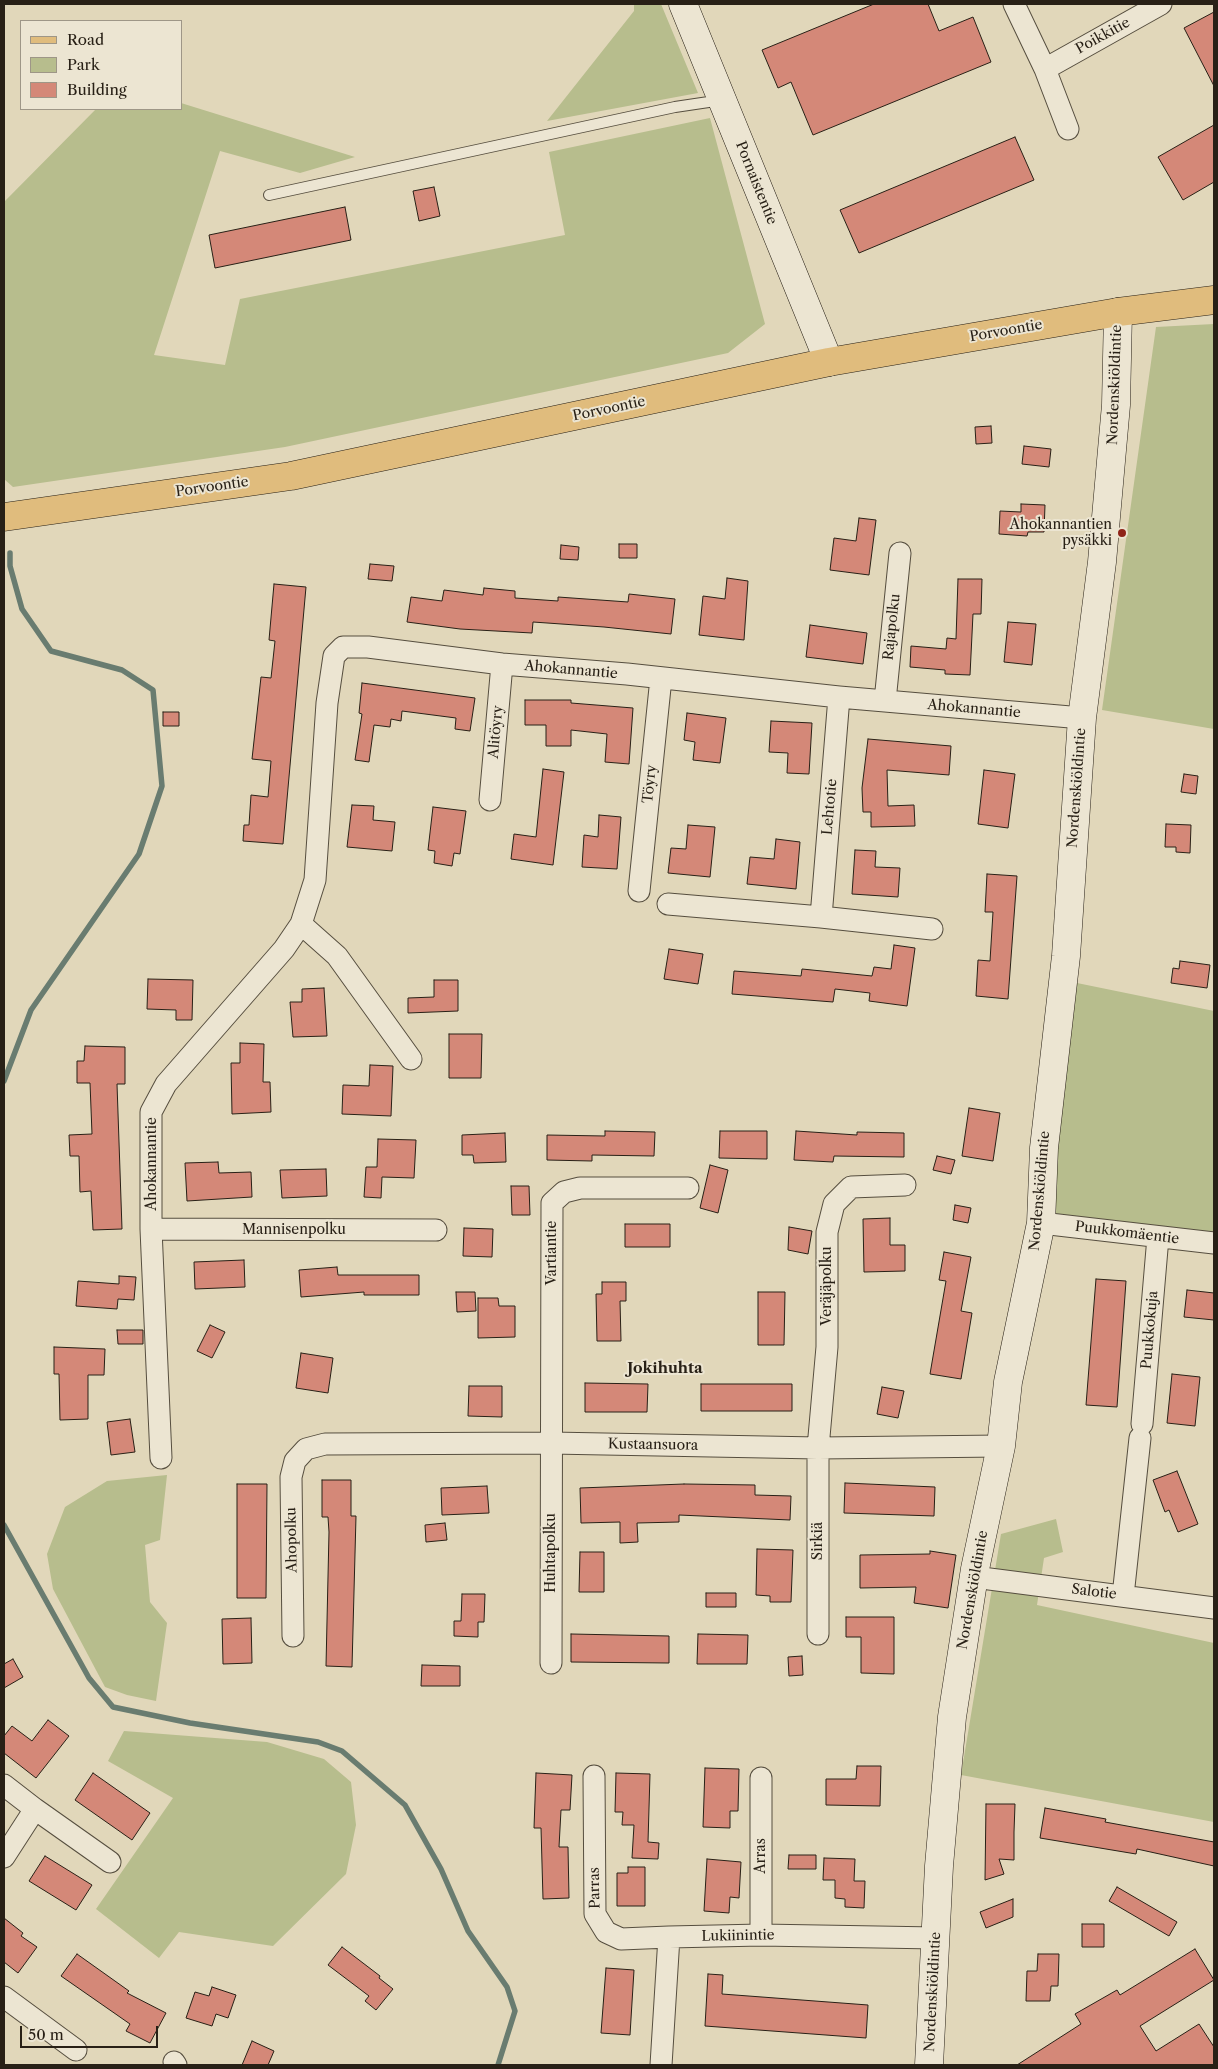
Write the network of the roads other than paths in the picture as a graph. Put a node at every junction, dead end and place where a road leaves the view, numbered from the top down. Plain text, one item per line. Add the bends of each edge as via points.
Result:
1 (683, 4) edge
2 (1014, 4) edge
3 (1161, 4) edge
4 (1045, 69) junction
5 (723, 100) junction
6 (1068, 129) dead end
7 (269, 195) dead end
8 (1214, 300) edge
9 (1118, 312) junction
10 (829, 362) junction
11 (4, 517) edge
12 (900, 552) dead end
13 (502, 664) junction
14 (661, 678) junction
15 (839, 697) junction
16 (884, 700) junction
17 (1082, 718) junction
18 (490, 800) dead end
19 (639, 891) dead end
20 (668, 904) dead end
21 (821, 917) junction
22 (301, 924) junction
23 (932, 929) dead end
24 (411, 1059) dead end
25 (905, 1186) dead end
26 (688, 1188) dead end
27 (1041, 1223) junction
28 (152, 1229) junction
29 (436, 1230) dead end
30 (1158, 1237) junction
31 (1214, 1243) edge
32 (551, 1443) junction
33 (1001, 1446) junction
34 (818, 1448) junction
35 (306, 1449) joint
36 (161, 1458) dead end
37 (974, 1577) junction
38 (1123, 1596) junction
39 (1214, 1608) edge
40 (818, 1634) dead end
41 (292, 1636) dead end
42 (551, 1663) dead end
43 (594, 1776) dead end
44 (761, 1778) dead end
45 (4, 1785) edge
46 (35, 1809) junction
47 (4, 1857) edge
48 (110, 1862) dead end
49 (761, 1935) junction
50 (669, 1937) junction
51 (936, 1938) junction
52 (4, 1997) edge
53 (76, 2050) dead end
54 (662, 2065) edge
55 (929, 2065) edge

1 - 5 main road, Pornaistentie
2 - 4 street
3 - 4 street, Poikkitie
4 - 6 street
5 - 7 lane via 675,107
5 - 10 main road, Pornaistentie
8 - 9 main road, Porvoontie
9 - 10 main road, Porvoontie
9 - 17 main road, Nordenskiöldintie via 1116,405 1102,562
10 - 11 main road, Porvoontie via 291,476
12 - 16 street, Rajapolku
13 - 14 street, Ahokannantie
13 - 18 street, Alitöyry
13 - 22 street, Ahokannantie via 368,647 343,647 334,656 315,880
14 - 15 street, Ahokannantie
14 - 19 street, Töyry
15 - 16 street, Ahokannantie
15 - 21 street, Lehtotie
16 - 17 street, Ahokannantie
17 - 27 main road, Nordenskiöldintie via 1066,956 1044,1148
20 - 21 street
21 - 23 street
22 - 24 street via 337,956
22 - 28 street, Ahokannantie via 284,949 166,1084 151,1112
25 - 34 street, Veräjäpolku via 851,1187 834,1204 827,1232 826,1347
26 - 32 street, Vartiantie via 580,1188 564,1192 552,1203
27 - 30 street, Puukkomäentie
27 - 33 main road, Nordenskiöldintie via 1008,1382
28 - 29 street, Mannisenpolku
28 - 36 street, Ahokannantie
30 - 31 street, Puukkomäentie
30 - 38 street, Puukkokuja
32 - 34 street, Kustaansuora
32 - 35 street, Kustaansuora via 325,1444
32 - 42 street, Huhtapolku
33 - 34 street, Kustaansuora
33 - 37 main road, Nordenskiöldintie
34 - 40 street, Sirkiä
35 - 41 street, Ahopolku via 295,1461 291,1478
37 - 38 street, Salotie
37 - 51 main road, Nordenskiöldintie via 952,1717
38 - 39 street, Salotie
43 - 50 street, Parras via 595,1914 606,1932 621,1939
44 - 49 street, Arras
45 - 46 street
46 - 47 street
46 - 48 street
49 - 50 street, Lukiinintie
49 - 51 street, Lukiinintie
50 - 54 street
51 - 55 main road, Nordenskiöldintie
52 - 53 street

